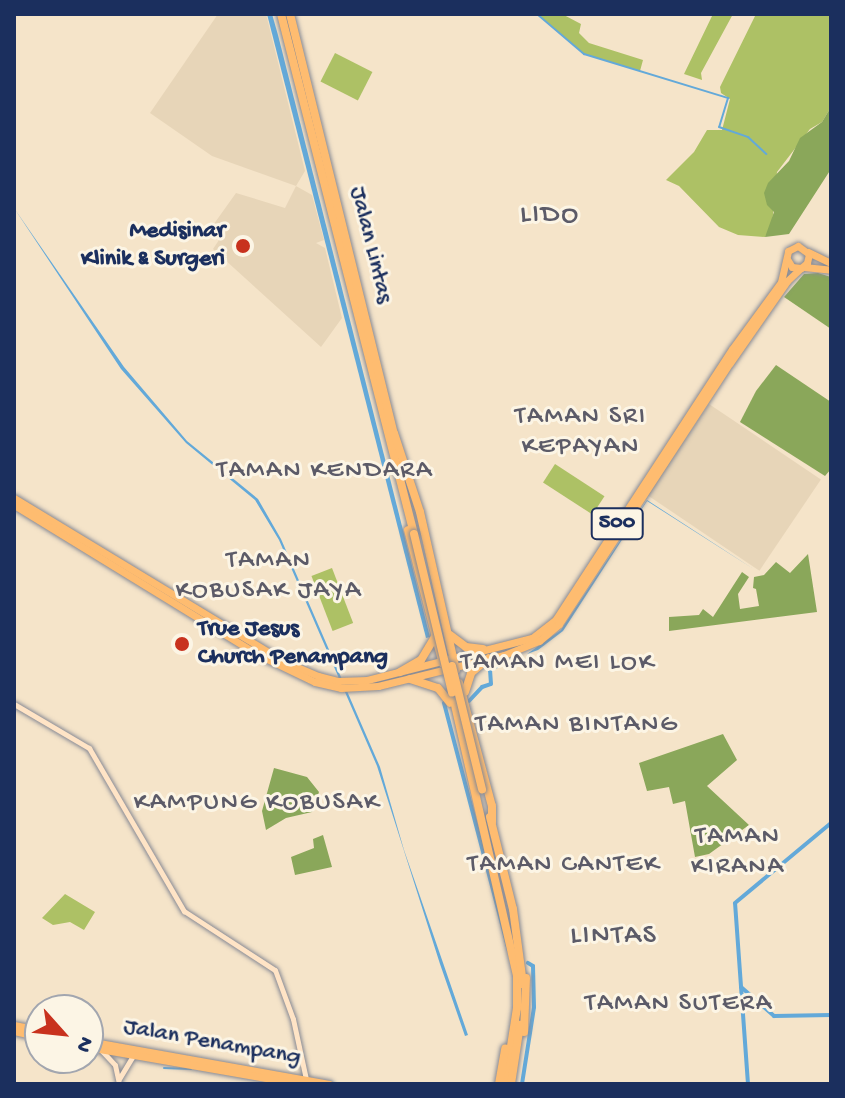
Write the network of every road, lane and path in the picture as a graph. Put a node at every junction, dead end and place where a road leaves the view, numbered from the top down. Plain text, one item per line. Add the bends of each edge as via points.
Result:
1 (281, 14) edge
2 (290, 14) edge
3 (307, 76) junction
4 (304, 100) junction
5 (349, 245) junction
6 (807, 250) junction
7 (787, 259) junction
8 (345, 262) junction
9 (831, 263) edge
10 (802, 267) junction
11 (831, 270) edge
12 (727, 363) junction
13 (390, 445) junction
14 (409, 487) junction
15 (14, 498) edge
16 (23, 504) junction
17 (14, 505) edge
18 (28, 514) junction
19 (91, 545) junction
20 (107, 561) junction
21 (446, 623) junction
22 (435, 642) junction
23 (483, 649) junction
24 (489, 658) junction
25 (449, 660) junction
26 (400, 672) junction
27 (422, 672) junction
28 (410, 679) junction
29 (343, 684) junction
30 (460, 685) junction
31 (450, 690) junction
32 (465, 697) junction
33 (450, 703) junction
34 (14, 704) edge
35 (481, 794) junction
36 (488, 822) junction
37 (519, 956) junction
38 (104, 1047) edge
39 (104, 1050) edge
40 (104, 1052) edge
41 (132, 1052) junction
42 (303, 1056) junction
43 (115, 1065) junction
44 (124, 1066) junction
45 (303, 1080) edge
46 (119, 1082) edge
47 (329, 1084) edge
48 (499, 1084) edge
49 (505, 1084) edge
50 (512, 1084) edge

1 - 4 highway, Jalan Lintas
2 - 3 highway, Jalan Lintas
3 - 4 highway via 309,101
3 - 5 highway, Jalan Lintas
4 - 8 highway, Jalan Lintas
5 - 8 highway via 344,248
5 - 14 highway, Jalan Lintas
6 - 7 main road via 795,246
6 - 9 main road
6 - 10 main road via 809,259
7 - 10 main road via 792,267
7 - 12 main road, 500 via 781,282
8 - 13 highway, Jalan Lintas
10 - 11 main road
10 - 12 main road, 500
12 - 23 main road, 500 via 556,619 532,638
12 - 24 main road, 500 via 559,624 539,641
13 - 22 highway, Jalan Lintas
13 - 25 highway, Jalan Lintas, bridge
14 - 21 highway, Jalan Lintas via 420,512
14 - 25 highway, Jalan Lintas, bridge
15 - 16 main road, 500
16 - 18 main road
16 - 19 main road, 500
17 - 18 main road, 500
18 - 20 main road, 500
19 - 20 main road
19 - 29 main road, 500 via 283,661
20 - 29 main road, 500 via 288,671
21 - 23 highway via 458,643
21 - 25 highway, Jalan Lintas
22 - 25 highway, Jalan Lintas
22 - 25 highway
22 - 26 highway via 421,660
23 - 25 main road, 500
24 - 25 main road, 500
24 - 32 highway via 471,673
25 - 27 main road, 500
25 - 30 highway, Jalan Lintas
25 - 31 highway, bridge
25 - 35 highway, Jalan Lintas, bridge
26 - 27 main road, 500
26 - 29 main road, 500
27 - 28 main road, 500
28 - 29 main road, 500
28 - 33 highway via 438,688
30 - 31 highway via 451,677
30 - 32 highway, Jalan Lintas
31 - 33 highway, Jalan Lintas
31 - 35 highway, Jalan Lintas, bridge
32 - 36 highway, Jalan Lintas via 492,806
33 - 36 highway, Jalan Lintas via 477,810
34 - 42 main road via 89,748 184,911 275,970
35 - 36 highway, Jalan Lintas
36 - 37 highway, Jalan Lintas
36 - 37 highway, Jalan Lintas via 513,909
37 - 48 highway, Jalan Lintas via 512,965
37 - 49 highway, Jalan Lintas
37 - 50 highway, Jalan Lintas via 523,982
37 - 50 highway, Jalan Lintas via 524,1028
38 - 41 main road, Jalan Penampang
39 - 41 main road, Jalan Penampang
40 - 43 main road
41 - 44 main road
41 - 45 main road, Jalan Penampang
41 - 45 main road, Jalan Penampang
42 - 45 main road
42 - 45 main road
43 - 44 main road
43 - 46 main road
44 - 46 main road
45 - 47 main road, Jalan Penampang

